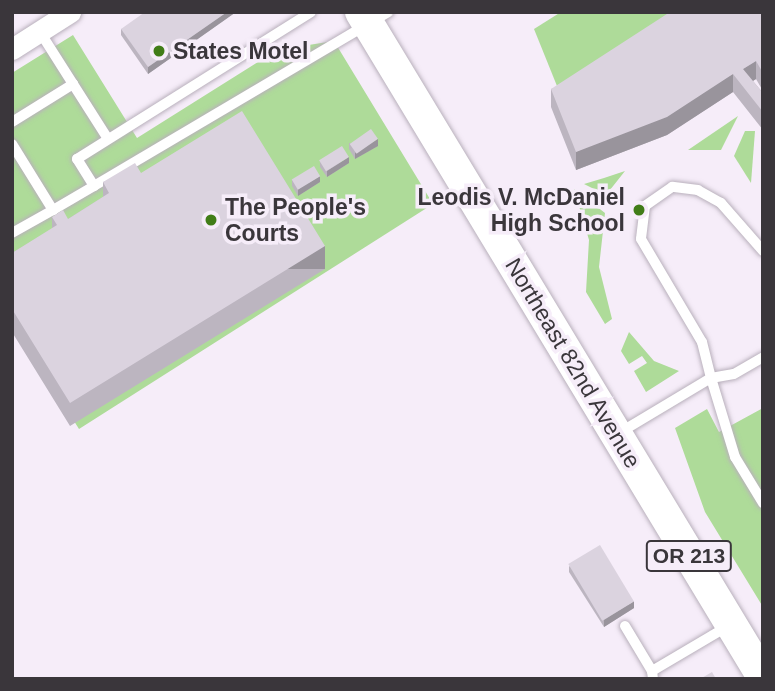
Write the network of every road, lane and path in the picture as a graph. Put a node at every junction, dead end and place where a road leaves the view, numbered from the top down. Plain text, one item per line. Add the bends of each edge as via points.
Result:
1 (70, 12) edge
2 (311, 12) edge
3 (372, 16) edge
4 (40, 32) junction
5 (12, 50) edge
6 (73, 84) junction
7 (12, 122) edge
8 (108, 139) junction
9 (12, 144) edge
10 (94, 186) junction
11 (53, 210) junction
12 (12, 233) edge
13 (763, 251) edge
14 (763, 357) edge
15 (711, 378) junction
16 (617, 435) junction
17 (763, 503) edge
18 (730, 625) junction
19 (625, 626) dead end
20 (652, 675) edge
21 (763, 677) edge

1 - 4 street
2 - 8 lane
3 - 10 lane
3 - 16 main road, Northeast 82nd Avenue / OR 213
4 - 5 street
4 - 6 lane
6 - 7 lane
6 - 8 lane
8 - 10 lane via 77,159
9 - 11 lane
10 - 11 lane
11 - 12 lane
13 - 15 lane via 742,223 698,190 672,187 645,206 641,239 702,342
14 - 15 lane via 734,374
15 - 16 lane
15 - 17 lane via 735,457
16 - 18 main road, Northeast 82nd Avenue / OR 213
18 - 20 lane
18 - 21 main road, Northeast 82nd Avenue / OR 213
19 - 20 lane

